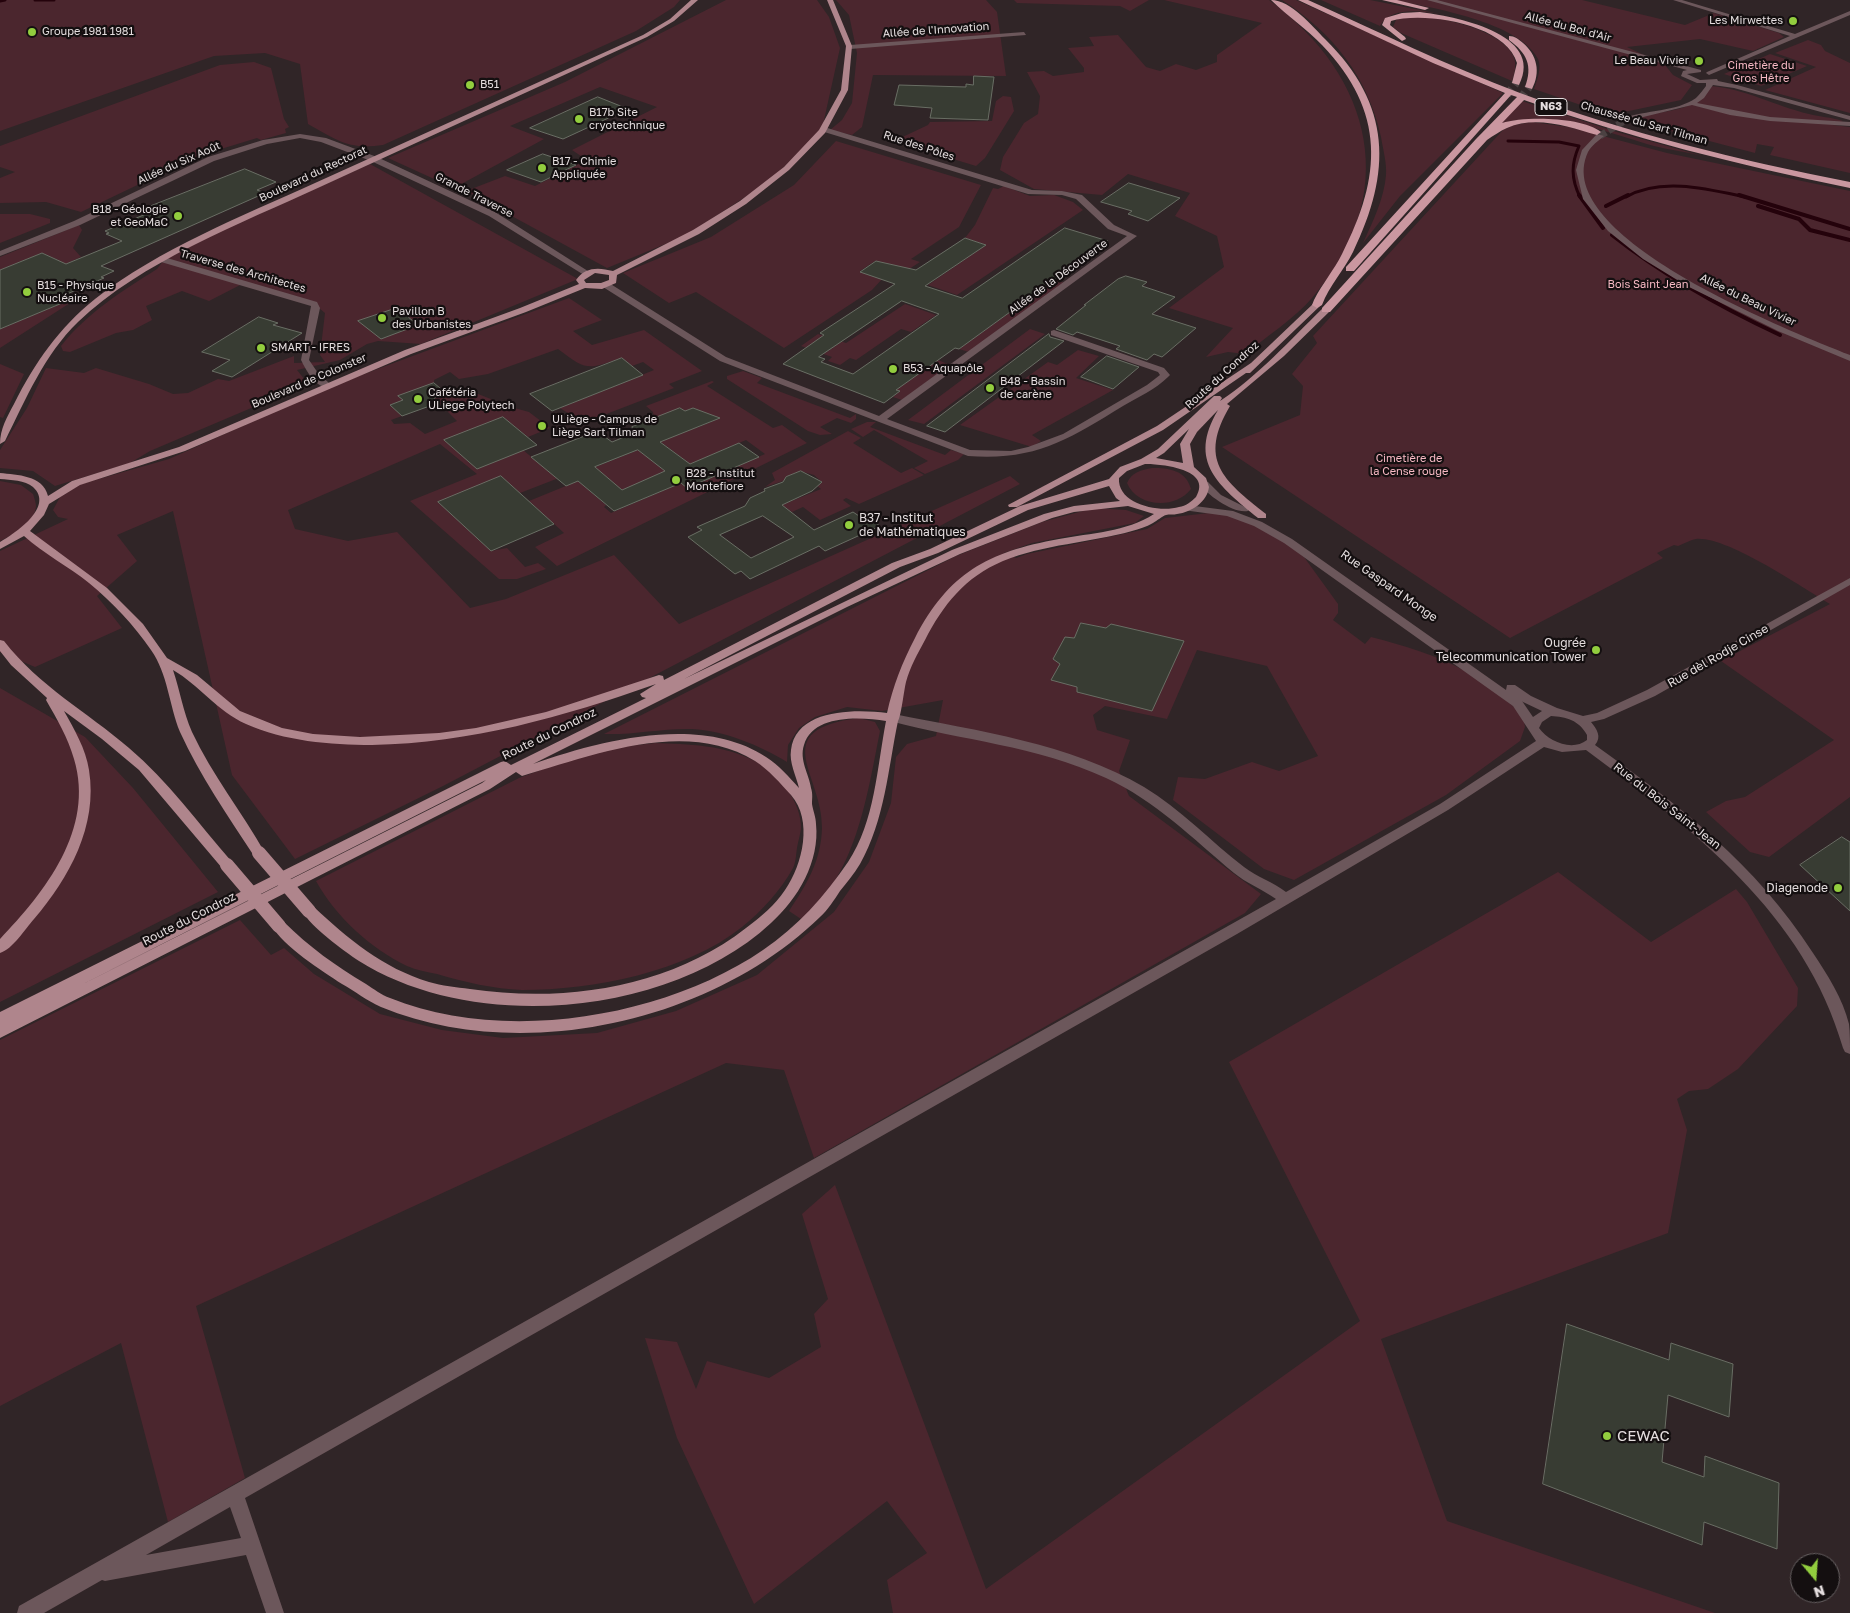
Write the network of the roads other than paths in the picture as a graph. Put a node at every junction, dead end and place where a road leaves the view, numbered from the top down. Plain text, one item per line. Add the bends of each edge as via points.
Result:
1 (695, 0) edge
2 (830, 0) edge
3 (1275, 0) edge
4 (1302, 0) edge
5 (1314, 0) edge
6 (1386, 0) edge
7 (1430, 0) edge
8 (1676, 0) edge
9 (1850, 13) edge
10 (1024, 34) dead end
11 (1795, 36) junction
12 (1403, 40) junction
13 (850, 47) junction
14 (1673, 65) junction
15 (1699, 71) junction
16 (1709, 73) junction
17 (1684, 74) junction
18 (1716, 78) junction
19 (1516, 82) tunnel mouth
20 (1707, 86) junction
21 (1735, 86) junction
22 (1529, 87) tunnel mouth
23 (1507, 95) tunnel mouth
24 (1520, 99) tunnel mouth
25 (1691, 103) junction
26 (1850, 118) edge
27 (1626, 120) tunnel mouth
28 (1850, 124) edge
29 (824, 129) junction
30 (1600, 136) tunnel mouth
31 (1480, 140) junction
32 (374, 159) junction
33 (1812, 177) junction
34 (1850, 179) edge
35 (1850, 184) edge
36 (1007, 186) joint
37 (0, 254) edge
38 (164, 260) junction
39 (587, 273) junction
40 (613, 274) junction
41 (584, 285) junction
42 (606, 285) junction
43 (1321, 308) junction
44 (1054, 333) dead end
45 (1850, 358) edge
46 (1252, 365) junction
47 (326, 385) junction
48 (1233, 396) junction
49 (881, 419) junction
50 (0, 441) edge
51 (1144, 461) junction
52 (1189, 469) junction
53 (0, 476) edge
54 (1113, 481) junction
55 (1204, 484) junction
56 (45, 502) junction
57 (1127, 503) junction
58 (1187, 508) junction
59 (1163, 512) junction
60 (1262, 516) junction
61 (25, 532) junction
62 (0, 546) edge
63 (896, 565) junction
64 (1850, 581) edge
65 (0, 644) edge
66 (163, 660) junction
67 (696, 666) junction
68 (50, 698) junction
69 (1557, 712) junction
70 (894, 718) junction
71 (1582, 720) junction
72 (1534, 727) junction
73 (1544, 741) junction
74 (1588, 746) junction
75 (486, 786) junction
76 (806, 803) junction
77 (1284, 898) junction
78 (0, 948) edge
79 (0, 1019) edge
80 (0, 1032) edge
81 (1850, 1048) edge
82 (235, 1494) junction
83 (252, 1545) junction
84 (96, 1574) junction
85 (26, 1613) edge
86 (275, 1613) edge

1 - 32 main road, Boulevard du Rectorat via 672,20 645,36
2 - 13 main road via 843,22
3 - 43 highway via 1300,18 1343,63 1368,111 1376,144 1370,201 1341,265 1320,295
4 - 33 highway, Chaussée du Sart Tilman / N63 via 1556,109 1676,145
5 - 12 highway, Chaussée du Sart Tilman / N63
6 - 22 highway via 1468,18 1512,38 1534,63
7 - 14 street, Allée du Bol d'Air
8 - 11 street
9 - 11 street
10 - 13 street, Allée de l'Innovation
11 - 16 street
12 - 19 highway via 1388,29 1388,20 1401,15 1424,14 1467,23 1492,34 1517,54 1521,64
12 - 34 highway, Chaussée du Sart Tilman / N63 via 1522,91 1626,126 1759,161
13 - 29 main road via 845,86
14 - 15 street, Allée du Bol d'Air
14 - 17 street, Allée du Bol d'Air
15 - 16 street, Allée du Bol d'Air
15 - 17 street
16 - 18 street
17 - 20 street, Allée du Bol d'Air via 1685,78
18 - 20 street
18 - 21 street
20 - 21 street
20 - 25 street via 1702,96
21 - 26 street
23 - 43 highway
24 - 31 highway
25 - 27 street
25 - 28 street via 1779,120
29 - 36 street, Rue des Pôles
29 - 40 main road via 792,164 747,200 678,242
30 - 45 street, Allée du Beau Vivier via 1585,149 1580,182 1590,204 1613,230 1661,267 1710,296
31 - 33 highway via 1510,124 1548,121 1710,160 1790,176
31 - 43 highway
32 - 37 street, Allée du Six Août via 323,140 300,136 266,142 211,159 77,223
32 - 38 main road, Boulevard du Rectorat via 264,208
32 - 39 street, Grande Traverse via 492,214
33 - 35 highway, Chaussée du Sart Tilman / N63
36 - 49 street, Allée de la Découverte via 1079,197 1111,227 1133,236
38 - 47 street, Traverse des Architectes via 314,304 316,308 305,360 314,375
38 - 50 main road, Boulevard du Rectorat via 109,293 62,334 39,365
39 - 40 main road via 604,271
39 - 41 main road via 580,280
40 - 42 main road via 613,281
41 - 42 main road, Boulevard de Colonster
41 - 47 main road, Boulevard de Colonster
42 - 49 street via 723,359
43 - 46 main road, Route du Condroz
43 - 48 main road, Route du Condroz via 1281,354
44 - 49 street via 1161,370 1165,375 1088,424 1047,446 1020,454 968,453
46 - 51 main road, Route du Condroz via 1161,451
46 - 63 main road via 1160,428
47 - 56 main road, Boulevard de Colonster via 182,448 76,483
48 - 52 main road, Route du Condroz via 1213,409 1193,430 1186,444
48 - 60 main road via 1216,419 1209,436 1212,463 1230,490
51 - 52 main road via 1168,462
51 - 54 main road via 1118,472
52 - 55 main road
53 - 56 main road via 24,479 36,485
54 - 57 main road via 1114,488
54 - 63 main road, Route du Condroz via 1024,508 934,551
55 - 58 main road via 1204,494
55 - 60 street, Rue Gaspard Monge via 1226,503
56 - 61 main road via 42,512
57 - 59 main road via 1144,510
57 - 75 main road, Route du Condroz via 1074,509 1048,516 956,552 502,774
58 - 59 main road
58 - 72 street, Rue Gaspard Monge via 1230,513 1288,541 1517,703
59 - 70 main road via 1142,525 1043,544 1010,554 961,582 943,602 908,661
60 - 69 street, Rue Gaspard Monge via 1527,699
61 - 62 main road
61 - 66 main road via 51,555 83,573 104,590
63 - 67 main road, Route du Condroz
64 - 71 street, Rue dèl Rodje Cinse via 1651,693 1600,716
65 - 68 main road
66 - 67 main road via 187,673 236,714 277,730 327,740 397,742 504,728 568,711
66 - 76 main road, bridge via 178,714 205,772 259,853 309,910 350,948 422,985 476,997 514,1000 588,997 641,985 698,965 746,939 793,888 807,859 810,824
67 - 79 main road, Route du Condroz via 639,698
68 - 70 main road, bridge via 93,724 143,767 278,926 324,967 389,1004 462,1025 523,1029 588,1022 676,1000 750,964 793,936 824,905 854,863 868,833 879,801
68 - 78 main road via 74,741 83,771 85,803 79,831 56,878 25,922
69 - 71 street, Rue Gaspard Monge
69 - 72 street via 1540,716
70 - 76 main road via 857,713 838,715 821,721 804,735 797,746 797,759
70 - 77 street via 1033,748 1124,782 1175,815 1245,875
71 - 74 street via 1593,736
72 - 73 street, Rue Gaspard Monge
73 - 74 street via 1567,750
73 - 77 street via 1444,807
74 - 81 street, Rue du Bois Saint-Jean via 1702,831 1736,862 1775,906 1834,999
75 - 76 main road via 556,759 603,746 636,740 685,739 718,743 752,754 778,771
75 - 80 main road, Route du Condroz
77 - 82 street
82 - 83 street
82 - 84 street
83 - 84 street
83 - 86 street
84 - 85 street

